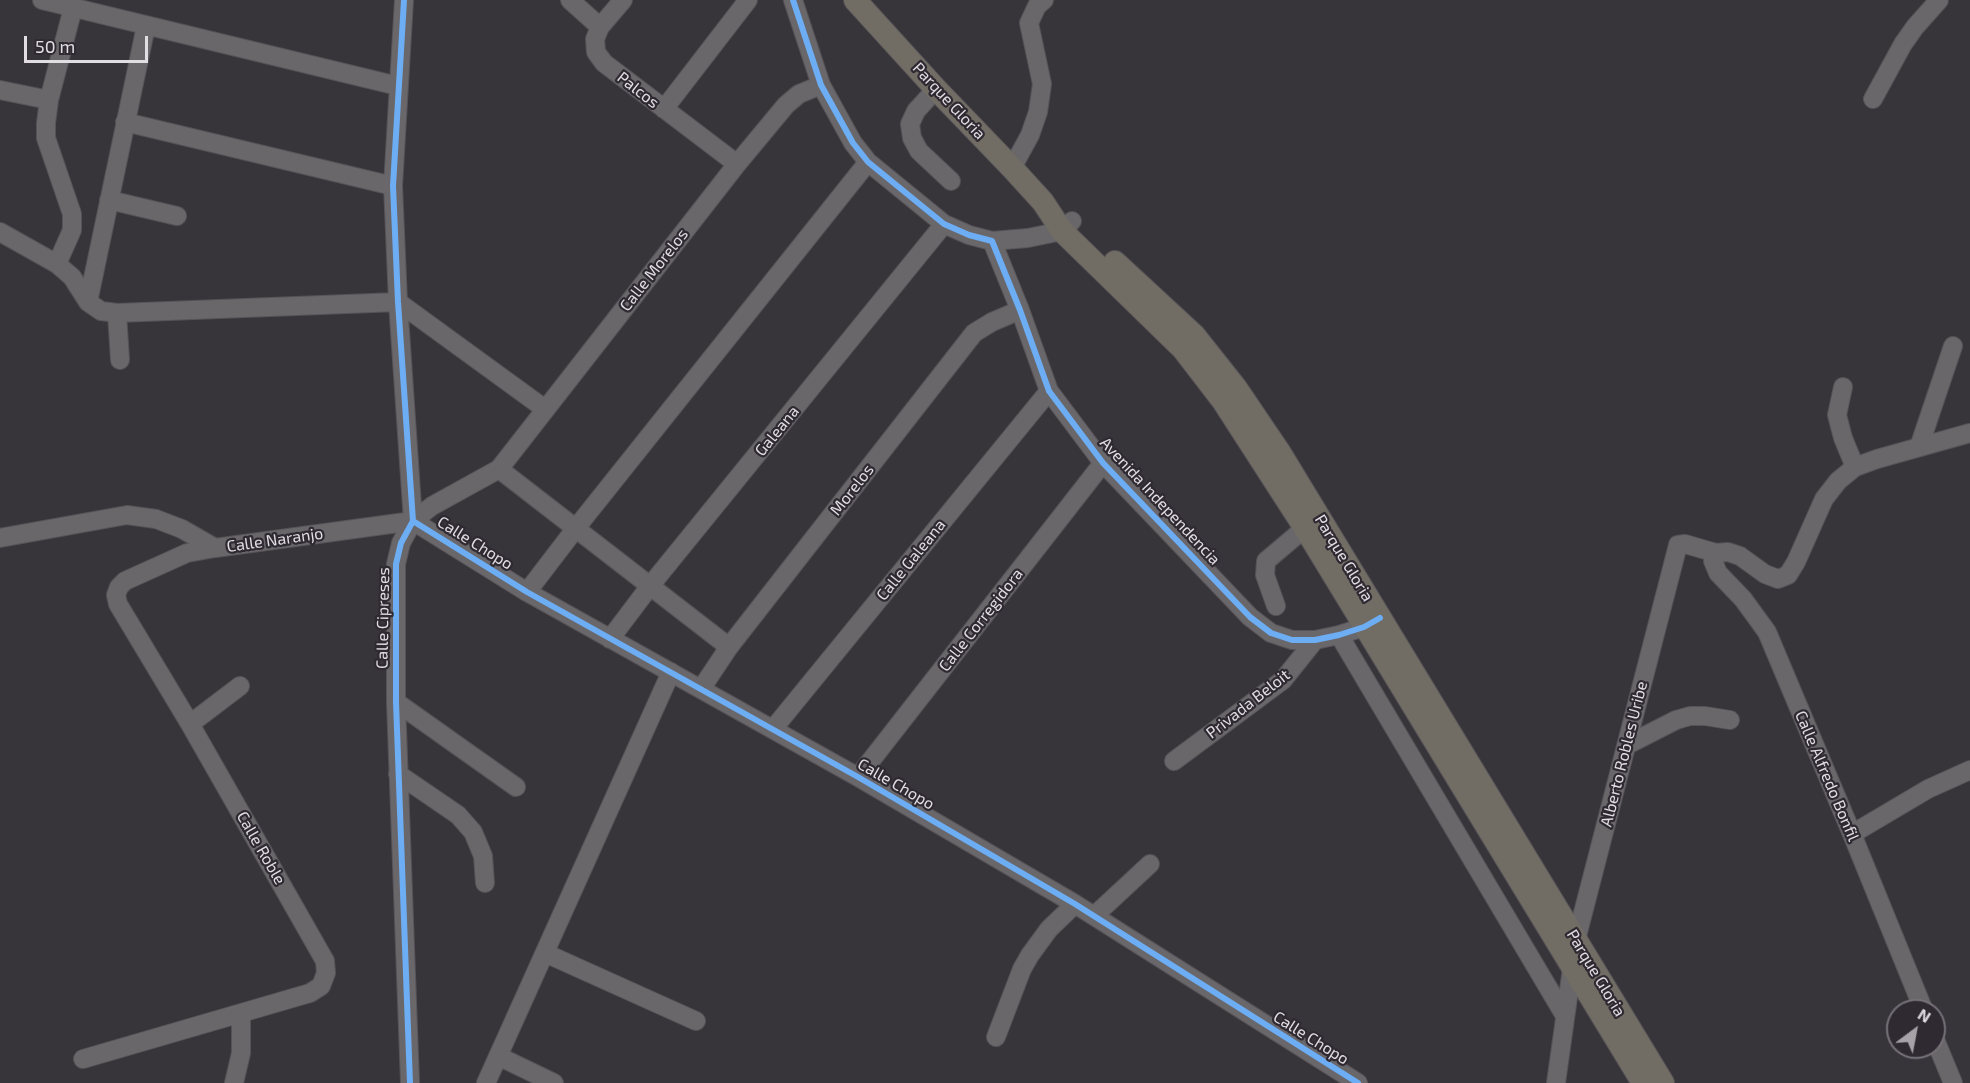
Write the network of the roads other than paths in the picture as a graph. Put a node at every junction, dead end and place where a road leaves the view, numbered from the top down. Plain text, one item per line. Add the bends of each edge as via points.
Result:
1 (42, 0) edge
2 (404, 0) edge
3 (570, 0) edge
4 (623, 0) edge
5 (748, 0) edge
6 (793, 0) edge
7 (855, 0) edge
8 (1044, 0) edge
9 (1939, 0) edge
10 (74, 8) junction
11 (146, 26) junction
12 (600, 27) junction
13 (821, 85) junction
14 (398, 86) junction
15 (936, 89) junction
16 (0, 90) edge
17 (1873, 99) dead end
18 (49, 100) junction
19 (664, 109) junction
20 (125, 122) junction
21 (868, 162) junction
22 (737, 164) junction
23 (1012, 168) junction
24 (951, 181) dead end
25 (393, 186) junction
26 (109, 200) junction
27 (177, 216) dead end
28 (944, 224) junction
29 (1067, 226) junction
30 (0, 232) edge
31 (992, 241) junction
32 (57, 264) junction
33 (88, 302) junction
34 (398, 302) junction
35 (1020, 310) junction
36 (117, 313) junction
37 (1953, 346) dead end
38 (120, 360) dead end
39 (1843, 387) dead end
40 (1049, 391) junction
41 (545, 409) junction
42 (1970, 433) edge
43 (1919, 447) junction
44 (1103, 464) junction
45 (1855, 467) junction
46 (500, 469) junction
47 (413, 521) junction
48 (576, 528) junction
49 (1305, 528) junction
50 (0, 538) edge
51 (215, 548) junction
52 (1716, 553) junction
53 (650, 586) junction
54 (527, 592) junction
55 (1276, 606) dead end
56 (1372, 623) junction
57 (1339, 635) junction
58 (610, 639) junction
59 (1315, 640) junction
60 (729, 647) junction
61 (671, 672) junction
62 (240, 686) dead end
63 (701, 689) junction
64 (396, 702) junction
65 (1730, 720) dead end
66 (190, 724) junction
67 (773, 729) junction
68 (1627, 746) junction
69 (1173, 761) dead end
70 (1970, 770) edge
71 (398, 774) junction
72 (858, 777) junction
73 (516, 787) dead end
74 (1852, 834) junction
75 (1150, 864) dead end
76 (485, 883) dead end
77 (1074, 904) junction
78 (1094, 916) junction
79 (1576, 940) junction
80 (545, 953) junction
81 (1571, 963) junction
82 (1919, 999) edge
83 (241, 1013) junction
84 (1565, 1016) junction
85 (696, 1021) dead end
86 (996, 1037) dead end
87 (498, 1056) junction
88 (83, 1059) dead end
89 (1943, 1059) edge
90 (234, 1083) edge
91 (410, 1083) edge
92 (486, 1083) edge
93 (554, 1083) edge
94 (1358, 1083) edge
95 (1556, 1083) edge
96 (1643, 1083) edge
97 (1663, 1083) edge
98 (1953, 1083) edge

1 - 10 street
2 - 14 street
3 - 12 street
4 - 12 street
5 - 19 street
6 - 13 street
7 - 15 main road, Parque Gloria
8 - 23 street via 1029,23 1042,84 1038,112
9 - 17 street via 1903,44
10 - 11 street
10 - 18 street
11 - 14 street
11 - 20 street
12 - 19 street, Palcos via 595,39 596,52 604,63
13 - 21 street
13 - 22 street, Calle Morelos via 799,94 786,105
14 - 25 street
15 - 23 main road, Parque Gloria
15 - 24 street via 915,111 910,124 912,138 919,151
16 - 18 street
18 - 32 street via 46,138 72,214 72,230
19 - 22 street, Palcos
20 - 25 street
20 - 26 street
21 - 28 street
21 - 48 street
22 - 41 street, Calle Morelos
23 - 29 main road, Parque Gloria
25 - 34 street
26 - 27 street
26 - 33 street
28 - 31 street
28 - 53 street, Galeana
29 - 31 street via 1028,238
29 - 49 main road, Parque Gloria via 1183,349 1223,401
29 - 56 main road, Parque Gloria via 1194,335 1236,388 1280,453
30 - 32 street
31 - 35 street, Avenida Independencia
32 - 33 street via 72,277
33 - 36 street via 101,311
34 - 36 street
34 - 41 street
34 - 47 street
35 - 40 street, Avenida Independencia
35 - 60 street, Morelos via 974,333
36 - 38 street
37 - 43 street
39 - 45 street via 1837,415
40 - 44 street, Avenida Independencia
40 - 67 street, Calle Galeana
41 - 46 street, Calle Morelos
42 - 43 street
43 - 45 street
44 - 59 street, Avenida Independencia via 1250,617 1271,633 1292,640
44 - 72 street, Calle Corregidora
45 - 52 street via 1824,499 1788,575 1778,579 1740,556
46 - 47 street, Calle Morelos via 432,506
46 - 48 street
47 - 51 street, Calle Naranjo
47 - 54 street, Calle Chopo
47 - 64 street, Calle Cipreses via 401,543 396,564
48 - 53 street
48 - 54 street
49 - 55 street via 1266,561 1265,575
49 - 56 main road, Parque Gloria
50 - 51 street, Calle Naranjo via 127,515 164,522
51 - 66 street, Calle Roble via 187,553 125,581 116,595
52 - 68 street, Alberto Robles Uribe via 1678,545
52 - 74 street, Calle Alfredo Bonfil via 1713,561 1718,573 1743,598 1767,632
53 - 58 street, Galeana
53 - 60 street
54 - 58 street, Calle Chopo
56 - 57 street, Avenida Independencia
56 - 79 main road, Parque Gloria
56 - 81 main road, Parque Gloria
57 - 59 street, Avenida Independencia
57 - 84 street
58 - 61 street, Calle Chopo
59 - 69 street, Privada Beloit via 1283,680
60 - 63 street, Morelos
61 - 63 street, Calle Chopo
61 - 80 street
62 - 66 street
63 - 67 street, Calle Chopo
64 - 71 street, Calle Cipreses
64 - 73 street
65 - 68 street via 1690,716
66 - 83 street, Calle Roble via 325,960 321,986 310,993
67 - 72 street, Calle Chopo
68 - 79 street, Alberto Robles Uribe
70 - 74 street via 1928,789
71 - 76 street via 458,815 473,832 483,856
71 - 91 street, Calle Cipreses
72 - 77 street, Calle Chopo
74 - 82 street, Calle Alfredo Bonfil
75 - 78 street
77 - 78 street, Calle Chopo
77 - 86 street via 1030,955
78 - 94 street, Calle Chopo
79 - 81 street, Alberto Robles Uribe
79 - 97 main road, Parque Gloria
80 - 85 street
80 - 87 street
81 - 84 street, Alberto Robles Uribe
81 - 96 main road, Parque Gloria
83 - 88 street, Calle Roble
83 - 90 street via 241,1053
84 - 95 street, Alberto Robles Uribe
87 - 92 street
87 - 93 street
89 - 98 street

